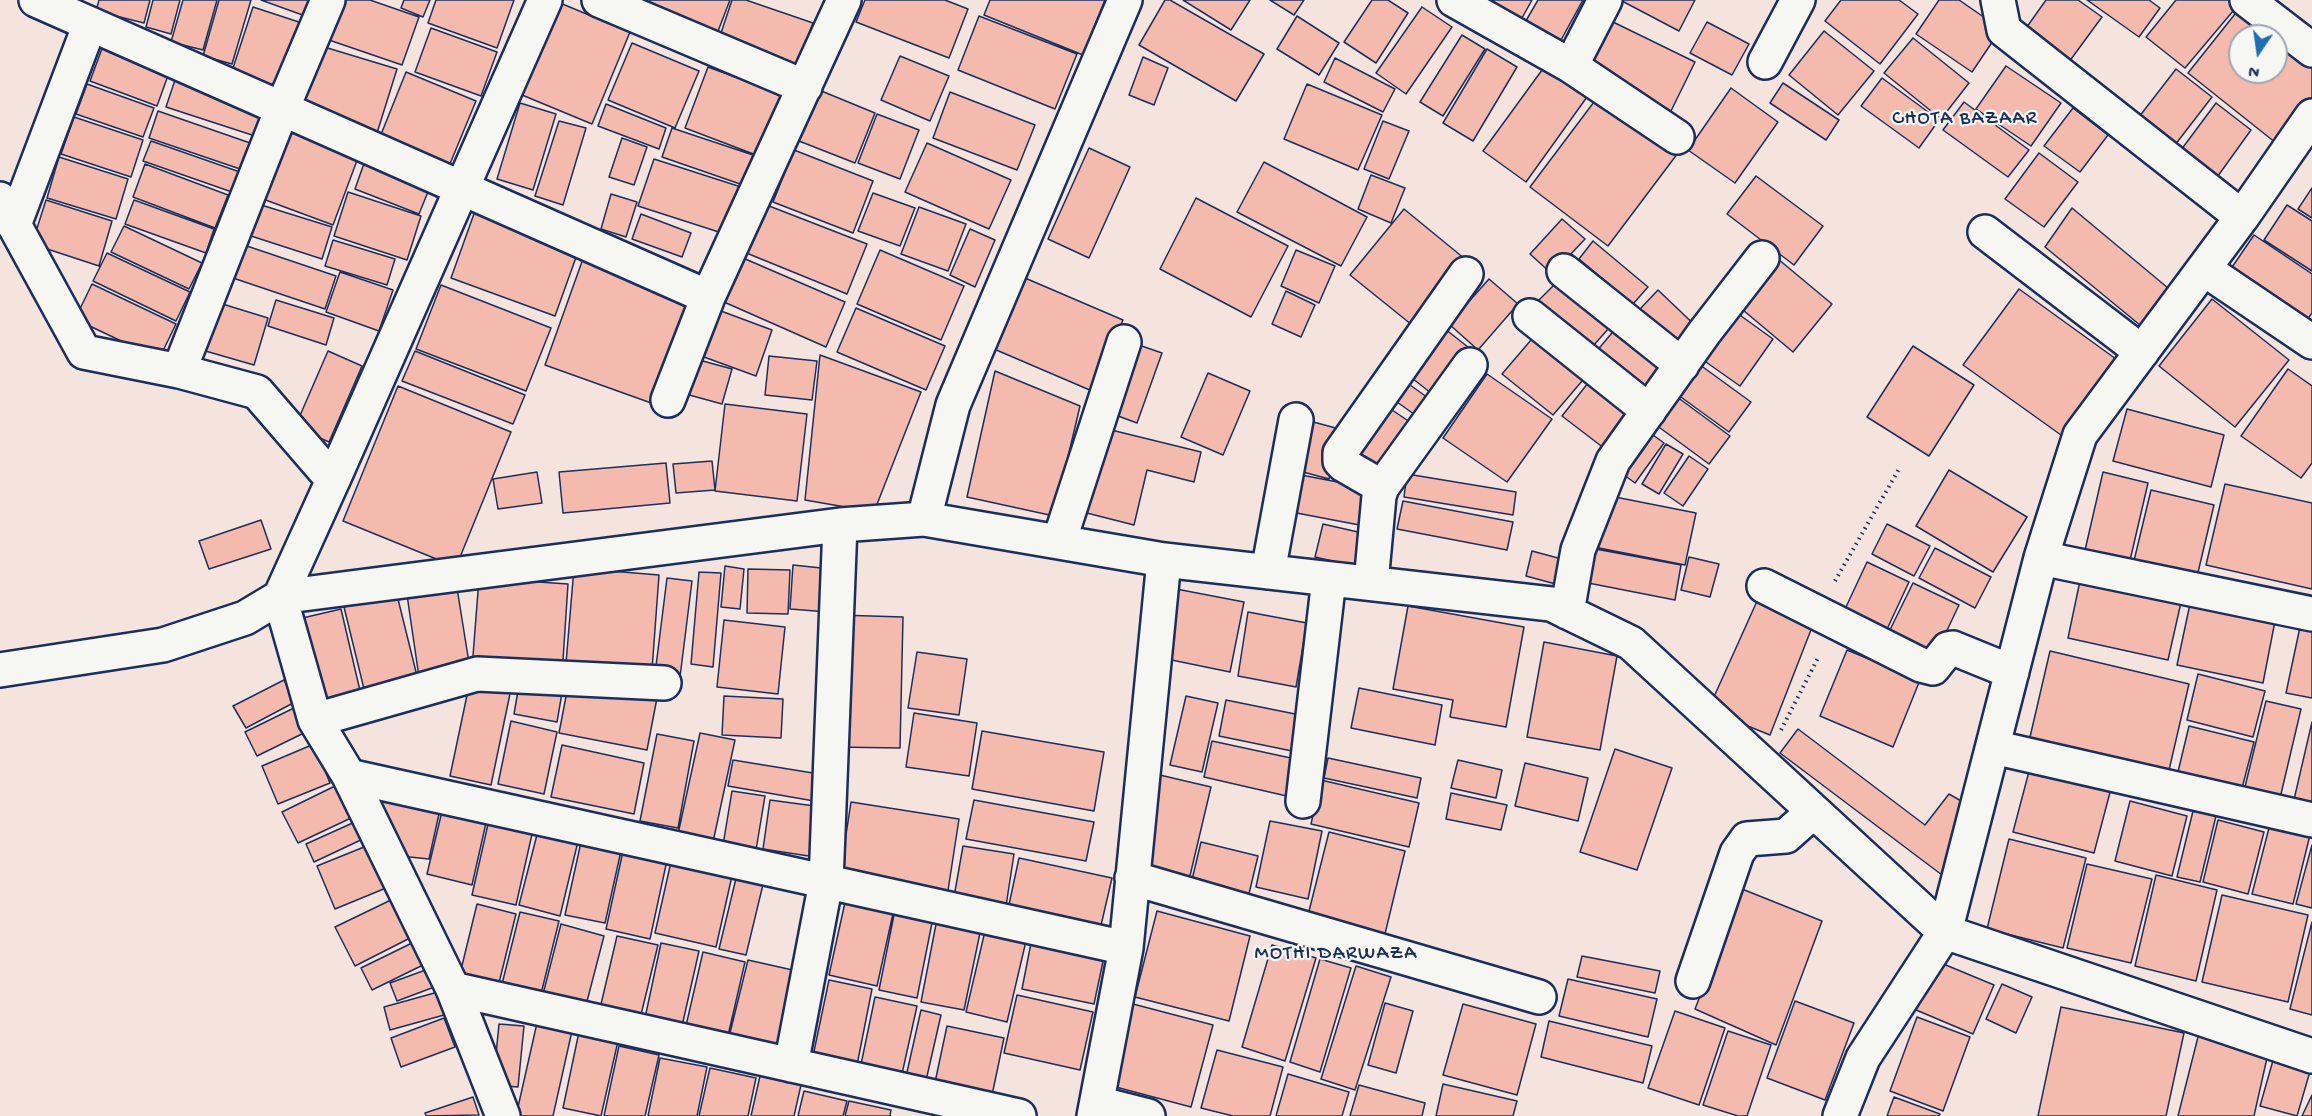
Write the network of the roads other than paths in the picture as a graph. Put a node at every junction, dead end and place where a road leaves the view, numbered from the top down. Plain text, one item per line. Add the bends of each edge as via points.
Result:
1 (36, 0) edge
2 (328, 0) edge
3 (545, 0) edge
4 (599, 0) edge
5 (844, 0) edge
6 (1125, 0) edge
7 (1454, 0) edge
8 (1605, 0) edge
9 (1798, 0) edge
10 (1998, 0) edge
11 (2247, 0) edge
12 (90, 24) junction
13 (2312, 50) edge
14 (1765, 62) dead end
15 (1571, 66) junction
16 (805, 87) junction
17 (282, 109) junction
18 (2312, 116) edge
19 (1677, 137) dead end
20 (462, 188) junction
21 (7, 212) edge
22 (2242, 218) junction
23 (1985, 232) dead end
24 (1762, 258) dead end
25 (2204, 269) junction
26 (1564, 271) dead end
27 (1466, 274) dead end
28 (708, 297) junction
29 (1530, 316) dead end
30 (2311, 339) edge
31 (1124, 342) dead end
32 (2142, 352) junction
33 (1470, 365) dead end
34 (1682, 365) junction
35 (179, 371) junction
36 (668, 400) dead end
37 (1649, 411) junction
38 (1296, 420) dead end
39 (333, 480) junction
40 (1382, 487) junction
41 (924, 519) junction
42 (840, 525) junction
43 (1059, 542) junction
44 (2041, 558) junction
45 (1164, 560) junction
46 (1268, 572) junction
47 (1329, 579) junction
48 (1371, 583) junction
49 (1764, 586) dead end
50 (280, 597) junction
51 (1567, 612) junction
52 (2312, 614) edge
53 (0, 670) edge
54 (2012, 672) junction
55 (664, 683) dead end
56 (315, 720) junction
57 (1993, 747) junction
58 (349, 776) junction
59 (1303, 801) dead end
60 (1813, 812) junction
61 (2312, 820) edge
62 (1132, 878) junction
63 (826, 882) junction
64 (1945, 932) junction
65 (1126, 948) junction
66 (1693, 981) dead end
67 (453, 989) junction
68 (1539, 998) dead end
69 (2312, 1056) edge
70 (791, 1065) junction
71 (1096, 1109) edge
72 (503, 1116) edge
73 (1019, 1116) edge
74 (1148, 1116) edge
75 (1840, 1116) edge

1 - 12 street
2 - 17 street
3 - 20 street
4 - 16 street
5 - 16 street
6 - 41 street via 953,405
7 - 15 street
8 - 15 street
9 - 14 street
10 - 22 street via 2004,30
11 - 13 street
12 - 17 street
12 - 21 street
15 - 19 street
16 - 28 street
17 - 20 street
17 - 35 street
18 - 22 street
20 - 28 street
20 - 39 street
21 - 35 street via 84,352
22 - 25 street
23 - 32 street
24 - 34 street
25 - 30 street
25 - 32 street
26 - 34 street
27 - 40 street via 1340,453 1344,465
28 - 36 street
29 - 37 street
31 - 43 street
32 - 44 street via 2080,435
33 - 40 street
34 - 37 street
35 - 39 street via 257,392
37 - 51 street via 1613,462 1578,550
38 - 46 street
39 - 50 street
40 - 48 street
41 - 42 street
41 - 43 street
42 - 50 street
42 - 63 street
43 - 45 street
44 - 52 street
44 - 54 street
45 - 46 street
45 - 62 street
46 - 47 street
47 - 48 street
47 - 59 street
48 - 51 street via 1551,604
49 - 54 street via 1921,665 1933,668 1953,648
50 - 53 street via 245,618 162,645
50 - 56 street
51 - 60 street via 1630,643
54 - 57 street
55 - 56 street via 477,674
56 - 58 street
57 - 61 street
57 - 64 street
58 - 63 street
58 - 67 street
60 - 64 street
60 - 66 street via 1786,836 1747,839 1737,854
62 - 65 street
62 - 68 street
63 - 65 street
63 - 70 street
64 - 69 street
64 - 75 street via 1863,1058
65 - 71 street
67 - 70 street
67 - 72 street
70 - 73 street
71 - 74 street

